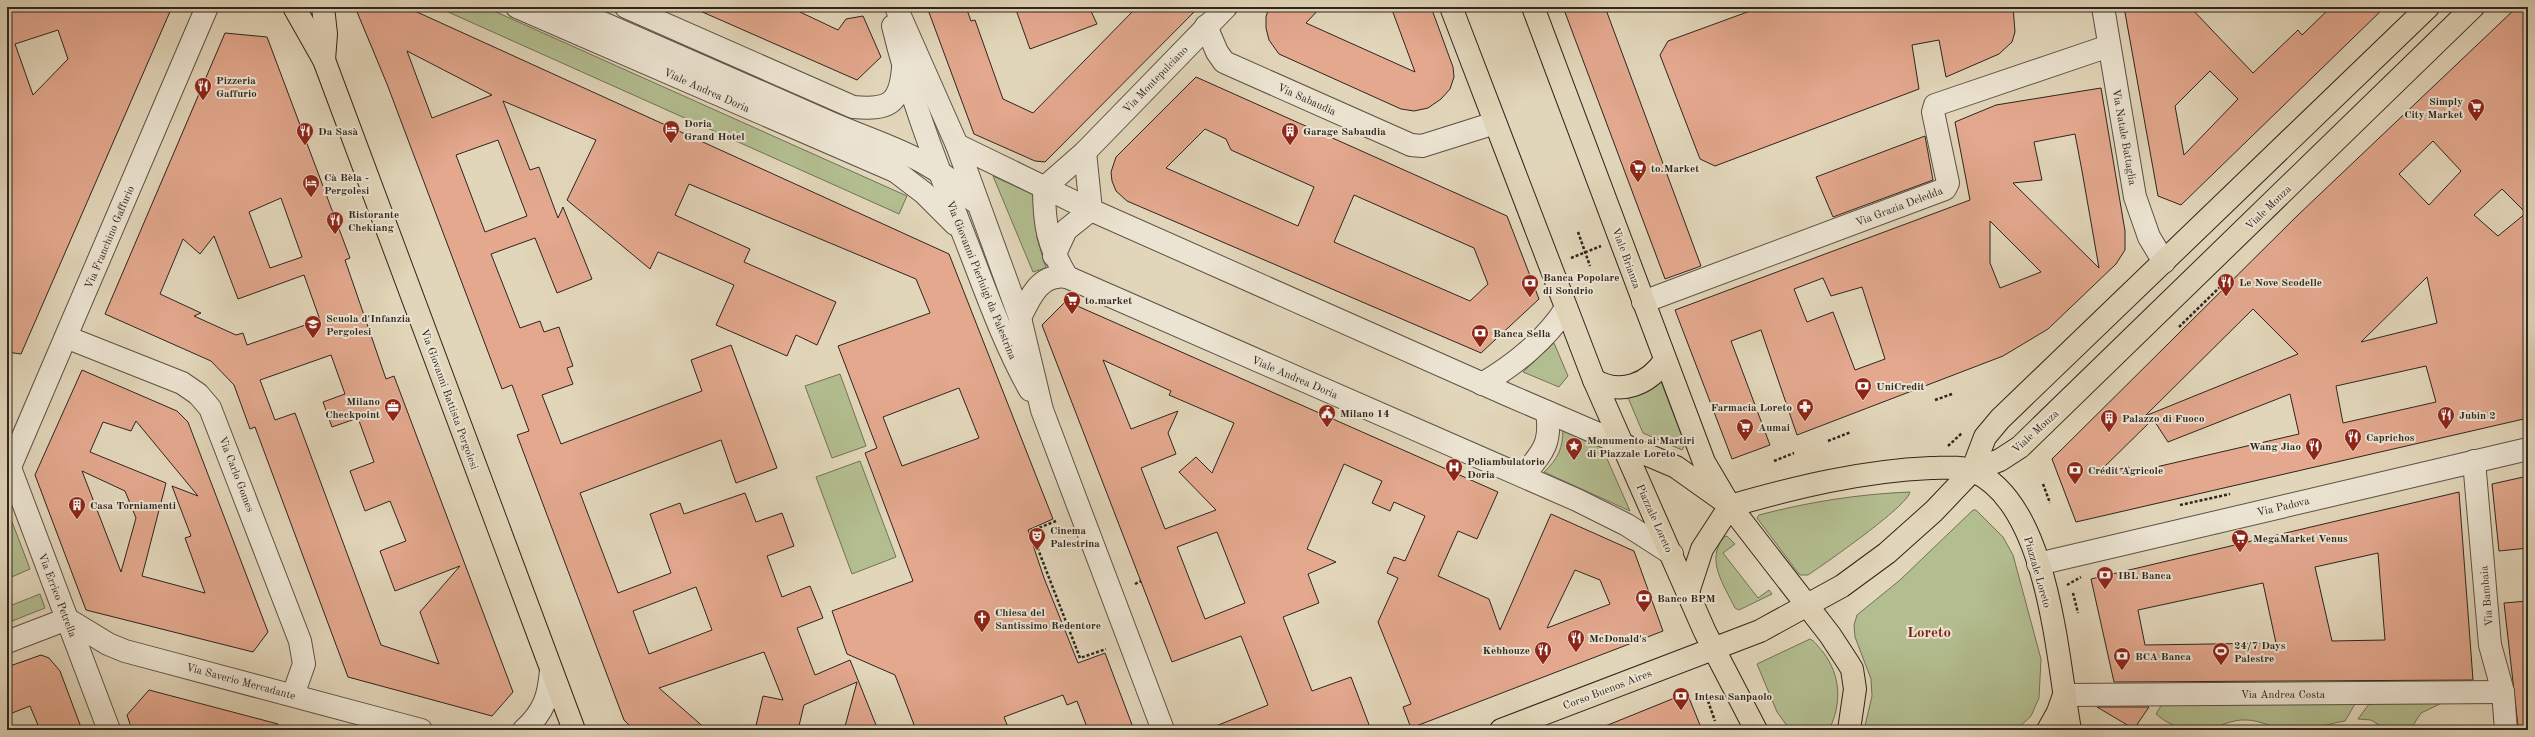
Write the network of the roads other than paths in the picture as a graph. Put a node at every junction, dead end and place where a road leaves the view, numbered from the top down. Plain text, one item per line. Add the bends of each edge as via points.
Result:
1 (207, 7) edge
2 (294, 7) edge
3 (517, 7) edge
4 (566, 7) edge
5 (626, 7) edge
6 (889, 7) edge
7 (896, 7) edge
8 (1226, 7) edge
9 (1451, 7) edge
10 (1533, 7) edge
11 (2102, 7) edge
12 (2428, 7) edge
13 (2473, 7) edge
14 (326, 11) edge
15 (1206, 26) junction
16 (2109, 46) junction
17 (324, 60) junction
18 (903, 67) junction
19 (1495, 123) junction
20 (841, 128) junction
21 (956, 145) junction
22 (1085, 152) junction
23 (938, 169) junction
24 (897, 172) junction
25 (1044, 188) junction
26 (978, 204) junction
27 (1091, 210) junction
28 (964, 234) junction
29 (1054, 256) junction
30 (2164, 262) junction
31 (1067, 277) junction
32 (1643, 302) junction
33 (1566, 308) junction
34 (1020, 318) junction
35 (66, 337) junction
36 (2080, 344) junction
37 (1665, 360) junction
38 (2103, 367) junction
39 (1594, 380) junction
40 (1482, 384) junction
41 (1042, 410) junction
42 (1547, 412) junction
43 (1622, 444) junction
44 (2528, 449) edge
45 (2016, 450) junction
46 (2474, 461) junction
47 (8, 463) edge
48 (1972, 471) junction
49 (1523, 476) junction
50 (14, 497) edge
51 (2009, 500) junction
52 (1730, 506) junction
53 (1672, 554) junction
54 (2038, 564) junction
55 (1688, 592) junction
56 (1806, 607) junction
57 (67, 619) junction
58 (7, 642) edge
59 (1714, 649) junction
60 (551, 670) junction
61 (2503, 692) junction
62 (293, 695) junction
63 (2064, 695) junction
64 (2072, 728) edge
65 (1755, 729) edge
66 (109, 730) edge
67 (421, 730) edge
68 (524, 730) edge
69 (574, 730) edge
70 (1163, 730) edge
71 (1501, 730) edge
72 (1849, 730) edge
73 (2048, 730) edge
74 (2506, 730) edge

1 - 35 street, Via Franchino Gaffurio
2 - 17 main road, Via Giovanni Battista Pergolesi
3 - 24 street, Viale Andrea Doria
4 - 20 street, Viale Andrea Doria
5 - 18 street via 853,107 886,107 897,97 902,86
6 - 18 street, Via Giovanni Pierluigi da Palestrina
7 - 21 street, Via Giovanni Pierluigi da Palestrina
8 - 15 street, Via Montepulciano
9 - 19 main road
10 - 32 main road, Viale Brianza
11 - 16 street, Via Natale Battaglia
12 - 30 main road
13 - 38 main road, Viale Monza
14 - 17 main road, Via Giovanni Battista Pergolesi
15 - 19 street, Via Sabaudia via 1224,62 1411,145 1422,146
15 - 22 street, Via Montepulciano
16 - 30 street, Via Natale Battaglia via 2135,198 2149,237
16 - 32 street, Via Grazia Deledda via 1935,104 1933,112 1948,183 1945,189
17 - 60 main road, Via Giovanni Battista Pergolesi
18 - 23 street, Via Giovanni Pierluigi da Palestrina
19 - 33 main road
20 - 23 street, Viale Andrea Doria
20 - 24 street, Viale Andrea Doria
21 - 25 street
21 - 26 street, Via Giovanni Pierluigi da Palestrina
22 - 25 street, Via Montepulciano
22 - 27 street
23 - 26 street, Via Giovanni Pierluigi da Palestrina
23 - 28 street, Via Giovanni Pierluigi da Palestrina
24 - 28 street, Viale Andrea Doria via 943,210
25 - 27 street
25 - 29 street via 1045,224
26 - 34 street, Via Giovanni Pierluigi da Palestrina
27 - 29 street via 1066,230
27 - 40 street
28 - 41 street, Via Giovanni Pierluigi da Palestrina via 1004,340
29 - 31 street
30 - 36 main road
31 - 34 street via 1049,279 1038,285
31 - 49 street, Viale Andrea Doria
32 - 37 main road, Viale Brianza
33 - 39 main road
33 - 40 street via 1557,323 1502,372
34 - 41 street, Via Giovanni Pierluigi da Palestrina
35 - 47 street, Via Franchino Gaffurio
35 - 62 street, Via Carlo Gomes via 182,383 207,402 217,421 300,641 304,664
36 - 38 main road
36 - 48 main road via 1992,427
37 - 39 main road via 1657,371 1636,385 1612,387
37 - 52 main road, Viale Brianza via 1704,462
38 - 45 main road, Viale Monza
39 - 43 main road
40 - 42 street
41 - 70 street, Via Giovanni Pierluigi da Palestrina
42 - 43 street
42 - 49 street via 1550,431 1542,454
43 - 52 main road via 1676,467
43 - 53 main road, Piazzale Loreto
44 - 46 street, Via Padova
45 - 48 main road, Viale Monza via 2000,460
45 - 51 main road via 2009,465
46 - 54 street, Via Padova
46 - 61 street, Via Bambaia via 2491,652
47 - 50 street, Via Errico Petrella
48 - 51 main road, Piazzale Loreto via 1996,486
48 - 52 main road, Piazzale Loreto via 1938,468 1844,477
48 - 56 main road via 1934,511 1886,553 1842,586
49 - 53 street, Viale Andrea Doria via 1611,517
50 - 57 street, Via Errico Petrella
51 - 54 main road, Piazzale Loreto via 2025,527
52 - 55 main road via 1702,549
52 - 56 main road
53 - 55 main road, Piazzale Loreto
54 - 63 main road, Piazzale Loreto via 2055,636
55 - 59 main road, Piazzale Loreto
56 - 59 main road via 1760,631
56 - 72 main road via 1830,635 1852,670 1855,702
57 - 58 street
57 - 62 street, Via Saverio Mercadante via 108,644 125,651
57 - 66 street, Via Errico Petrella
59 - 65 main road, Piazzale Loreto
59 - 71 main road, Corso Buenos Aires
60 - 68 street, Via Giovanni Battista Pergolesi via 549,694 542,710
60 - 69 main road, Via Giovanni Battista Pergolesi
61 - 63 street, Via Andrea Costa
61 - 74 street, Via Bambaia
62 - 67 street, Via Saverio Mercadante
63 - 64 main road, Piazzale Loreto
63 - 73 main road, Piazzale Loreto

